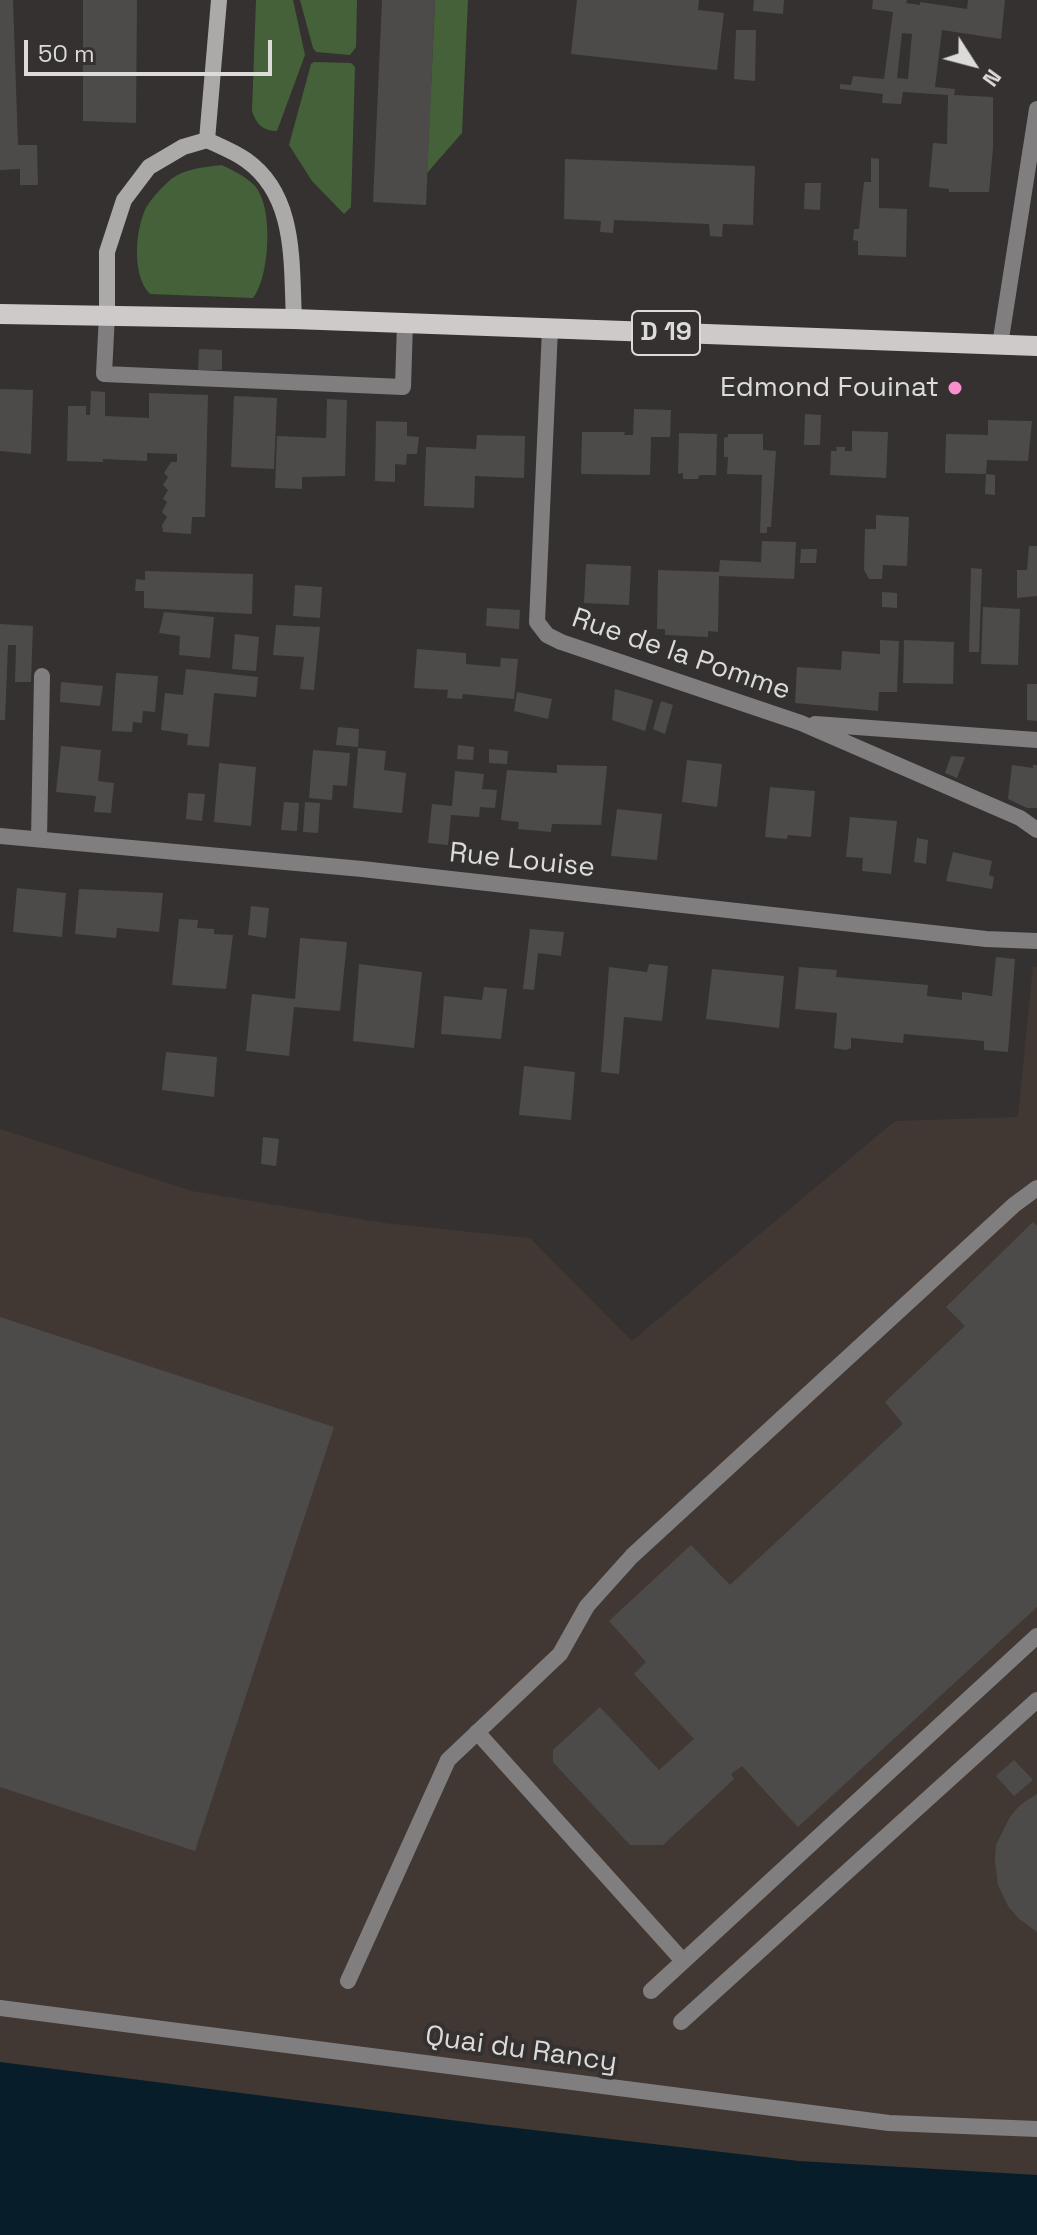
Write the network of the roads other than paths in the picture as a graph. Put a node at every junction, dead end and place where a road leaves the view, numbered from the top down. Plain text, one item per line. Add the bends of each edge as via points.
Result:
1 (219, 0) edge
2 (1037, 109) edge
3 (207, 140) junction
4 (0, 314) edge
5 (107, 314) junction
6 (294, 319) junction
7 (405, 323) junction
8 (550, 329) junction
9 (1000, 345) junction
10 (1037, 346) edge
11 (42, 676) dead end
12 (801, 723) junction
13 (1037, 740) edge
14 (1037, 830) edge
15 (0, 836) edge
16 (39, 839) junction
17 (1037, 941) edge
18 (1037, 1188) edge
19 (1037, 1636) edge
20 (1037, 1700) edge
21 (477, 1732) junction
22 (683, 1961) junction
23 (348, 1981) dead end
24 (651, 1991) dead end
25 (0, 2008) edge
26 (681, 2022) dead end
27 (1037, 2129) edge

1 - 3 street
2 - 9 street
3 - 5 street via 149,167 124,200 107,252
3 - 6 street via 246,160 273,187 287,220
4 - 5 main road, D 19
5 - 6 main road, D 19
5 - 7 street via 104,374 403,387
6 - 7 main road, D 19
7 - 8 main road, D 19
8 - 9 main road, D 19
8 - 12 street, Rue de la Pomme via 537,622 561,642
9 - 10 main road, D 19
11 - 16 street
12 - 13 street
12 - 14 street, Rue de la Pomme
15 - 16 street, Rue Louise
16 - 17 street, Rue Louise
18 - 21 street via 632,1556 587,1606 560,1654
19 - 22 street
20 - 26 street
21 - 22 street
21 - 23 street via 448,1760
22 - 24 street
25 - 27 street, Quai du Rancy via 889,2123

